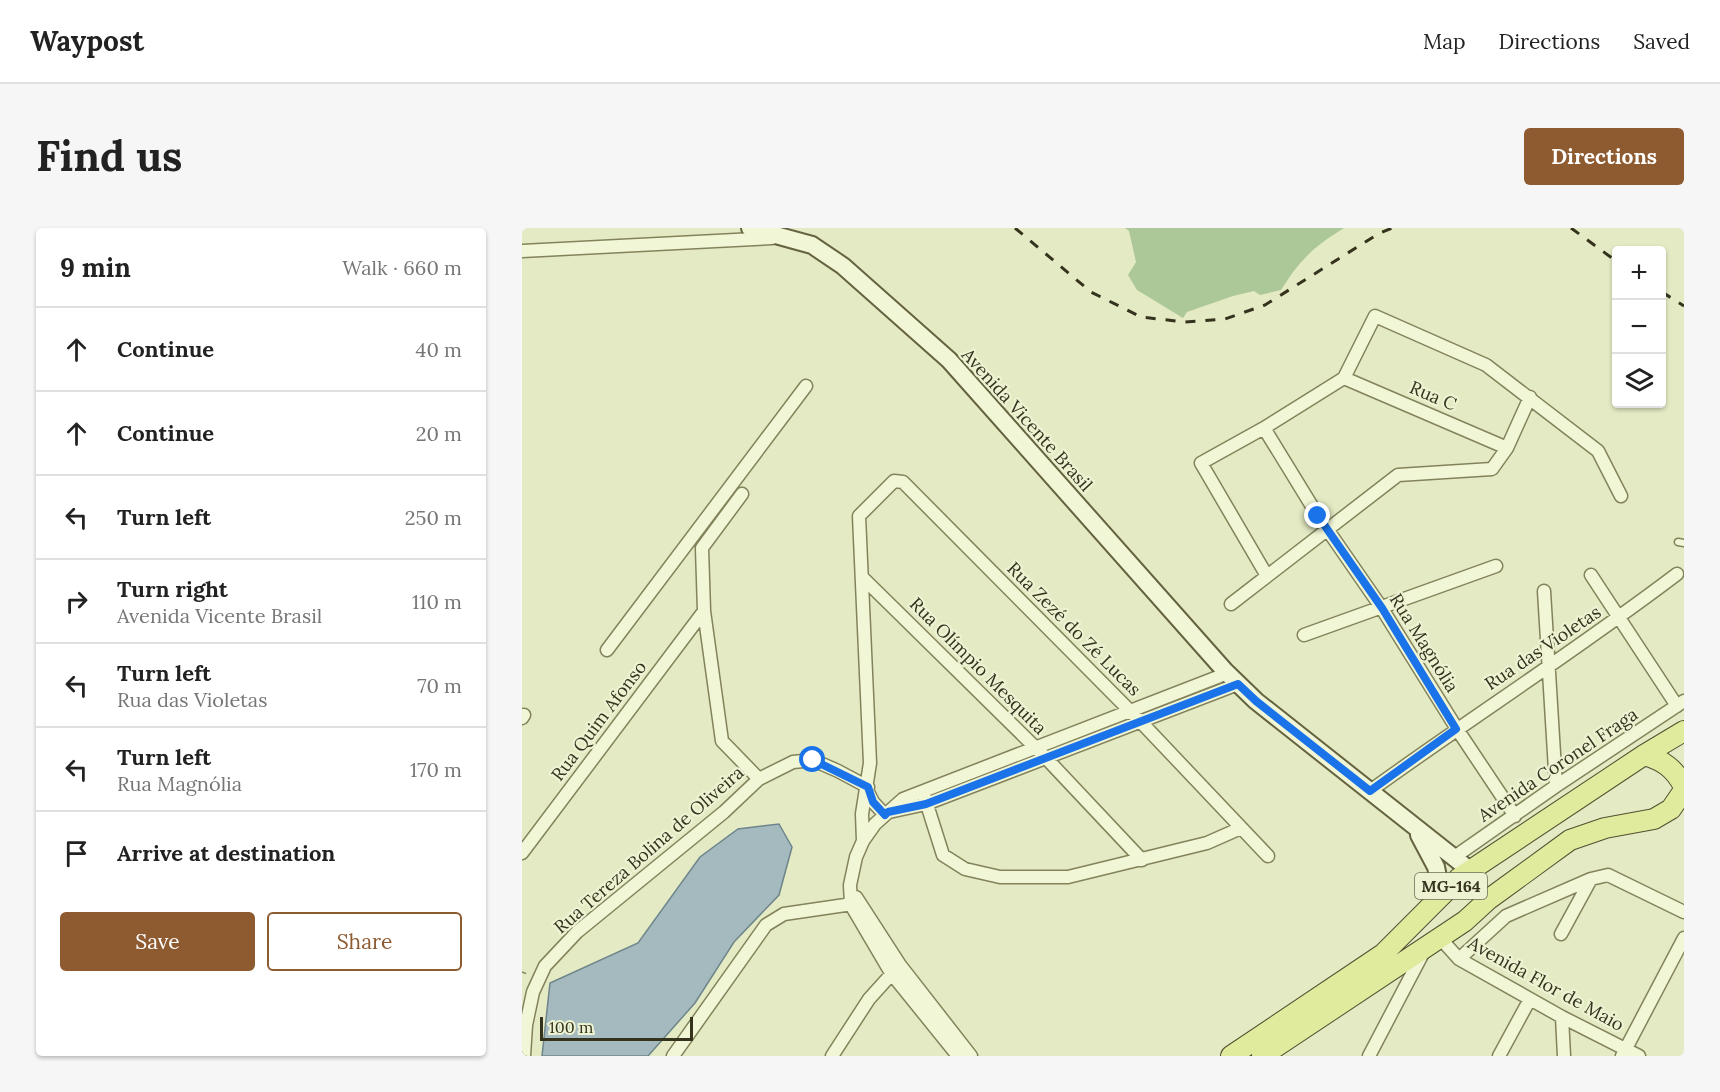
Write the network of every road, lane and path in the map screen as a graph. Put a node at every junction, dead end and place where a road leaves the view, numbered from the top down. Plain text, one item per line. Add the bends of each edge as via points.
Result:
1 (750, 228) edge
2 (782, 237) junction
3 (522, 251) edge
4 (1344, 378) junction
5 (806, 386) dead end
6 (1530, 398) junction
7 (1264, 428) junction
8 (1507, 448) junction
9 (742, 494) dead end
10 (1621, 496) dead end
11 (1327, 529) junction
12 (692, 539) junction
13 (702, 548) junction
14 (1496, 566) dead end
15 (1677, 574) dead end
16 (1591, 575) dead end
17 (1267, 576) junction
18 (862, 577) junction
19 (1544, 591) dead end
20 (1231, 604) dead end
21 (1382, 608) junction
22 (704, 611) junction
23 (1620, 618) junction
24 (1304, 635) dead end
25 (606, 650) dead end
26 (1549, 666) junction
27 (1233, 678) junction
28 (1680, 704) edge
29 (1130, 711) junction
30 (1140, 721) junction
31 (1456, 729) junction
32 (1684, 731) edge
33 (1036, 748) junction
34 (1644, 755) junction
35 (1046, 758) junction
36 (759, 779) junction
37 (1556, 786) junction
38 (1684, 788) edge
39 (867, 789) junction
40 (1370, 791) junction
41 (924, 798) junction
42 (886, 814) junction
43 (1515, 816) junction
44 (1241, 828) junction
45 (1416, 829) junction
46 (863, 841) junction
47 (522, 853) edge
48 (1268, 855) dead end
49 (1453, 858) junction
50 (1142, 860) junction
51 (1471, 871) junction
52 (1591, 879) junction
53 (1442, 896) junction
54 (1489, 899) junction
55 (855, 904) junction
56 (1684, 912) edge
57 (1465, 921) junction
58 (1561, 934) dead end
59 (1684, 938) edge
60 (1433, 942) junction
61 (1459, 959) junction
62 (896, 969) junction
63 (1530, 999) junction
64 (1562, 1017) junction
65 (954, 1050) edge
66 (1624, 1053) edge
67 (524, 1056) edge
68 (673, 1056) edge
69 (832, 1056) edge
70 (971, 1056) edge
71 (1231, 1056) edge
72 (1262, 1056) edge
73 (1369, 1056) edge
74 (1499, 1056) edge
75 (1564, 1056) edge
76 (1639, 1056) edge

1 - 2 street
2 - 3 street, Avenida Vicente Brasil
2 - 27 street, Avenida Vicente Brasil via 812,245 843,266 949,360
4 - 6 street via 1375,316 1486,364
4 - 7 street
4 - 8 street, Rua C
5 - 12 street
6 - 8 street
6 - 10 street via 1598,451
7 - 11 street, Rua Magnólia
7 - 17 street via 1201,463
8 - 11 street via 1492,469 1398,475
9 - 13 street
11 - 17 street
11 - 21 street, Rua Magnólia
12 - 13 street
12 - 25 street
13 - 22 street
14 - 21 street
15 - 23 street, Rua das Violetas
16 - 23 street
17 - 20 street
18 - 29 street, Rua Zezé do Zé Lucas via 859,516 894,481 903,482
18 - 33 street, Rua Olímpio Mesquita
18 - 39 street via 870,763
19 - 26 street
21 - 24 street
21 - 31 street, Rua Magnólia
22 - 36 street via 722,741
22 - 47 street, Rua Quim Afonso
23 - 26 street, Rua das Violetas
23 - 28 street
26 - 31 street, Rua das Violetas
26 - 37 street
27 - 29 street
27 - 30 street
27 - 40 street, Avenida Vicente Brasil via 1256,701
28 - 37 street, Avenida Coronel Fraga
29 - 30 street, Rua Zezé do Zé Lucas
29 - 33 street
30 - 35 street
30 - 44 street, Rua Zezé do Zé Lucas
31 - 40 street, Rua das Violetas
31 - 43 street, Rua Magnólia
32 - 34 main road, MG-164
33 - 35 street, Rua Olímpio Mesquita
33 - 41 street
34 - 38 main road via 1668,766
34 - 51 main road, MG-164
35 - 41 street
35 - 50 street, Rua Olímpio Mesquita
36 - 39 street, Rua Tereza Bolina de Oliveira via 793,762 813,760
36 - 67 street, Rua Tereza Bolina de Oliveira via 578,932 545,966 533,992
37 - 43 street, Avenida Coronel Fraga
38 - 54 main road, MG-164 via 1671,809 1654,819 1605,828 1570,840
39 - 42 street, Rua Tereza Bolina de Oliveira via 873,802
39 - 46 street via 862,814
40 - 45 street, Avenida Vicente Brasil
41 - 42 street
41 - 50 street via 943,855 965,869 1000,877 1068,878
42 - 46 street
43 - 49 street, Avenida Coronel Fraga
44 - 48 street, Rua Zezé do Zé Lucas
44 - 50 street via 1207,843
45 - 49 street, Avenida Vicente Brasil
45 - 53 street, Avenida Vicente Brasil via 1436,867
46 - 55 street via 850,885
49 - 51 street, Avenida Vicente Brasil
51 - 53 main road, MG-164
51 - 54 main road via 1482,881
52 - 56 street via 1608,875
52 - 58 street
52 - 61 street via 1506,916
53 - 57 main road via 1449,913
53 - 60 main road
53 - 71 main road, MG-164 via 1383,954
54 - 57 main road, MG-164
55 - 62 street
55 - 68 street via 784,914 766,925
57 - 60 main road, MG-164
59 - 66 street
60 - 61 street, Avenida Flor de Maio
60 - 72 main road, MG-164
60 - 73 street
61 - 63 street, Avenida Flor de Maio
62 - 65 street
62 - 69 street via 869,999
63 - 64 street, Avenida Flor de Maio
63 - 74 street
64 - 66 street, Avenida Flor de Maio
64 - 75 street
65 - 70 street
66 - 76 street, Avenida Flor de Maio

